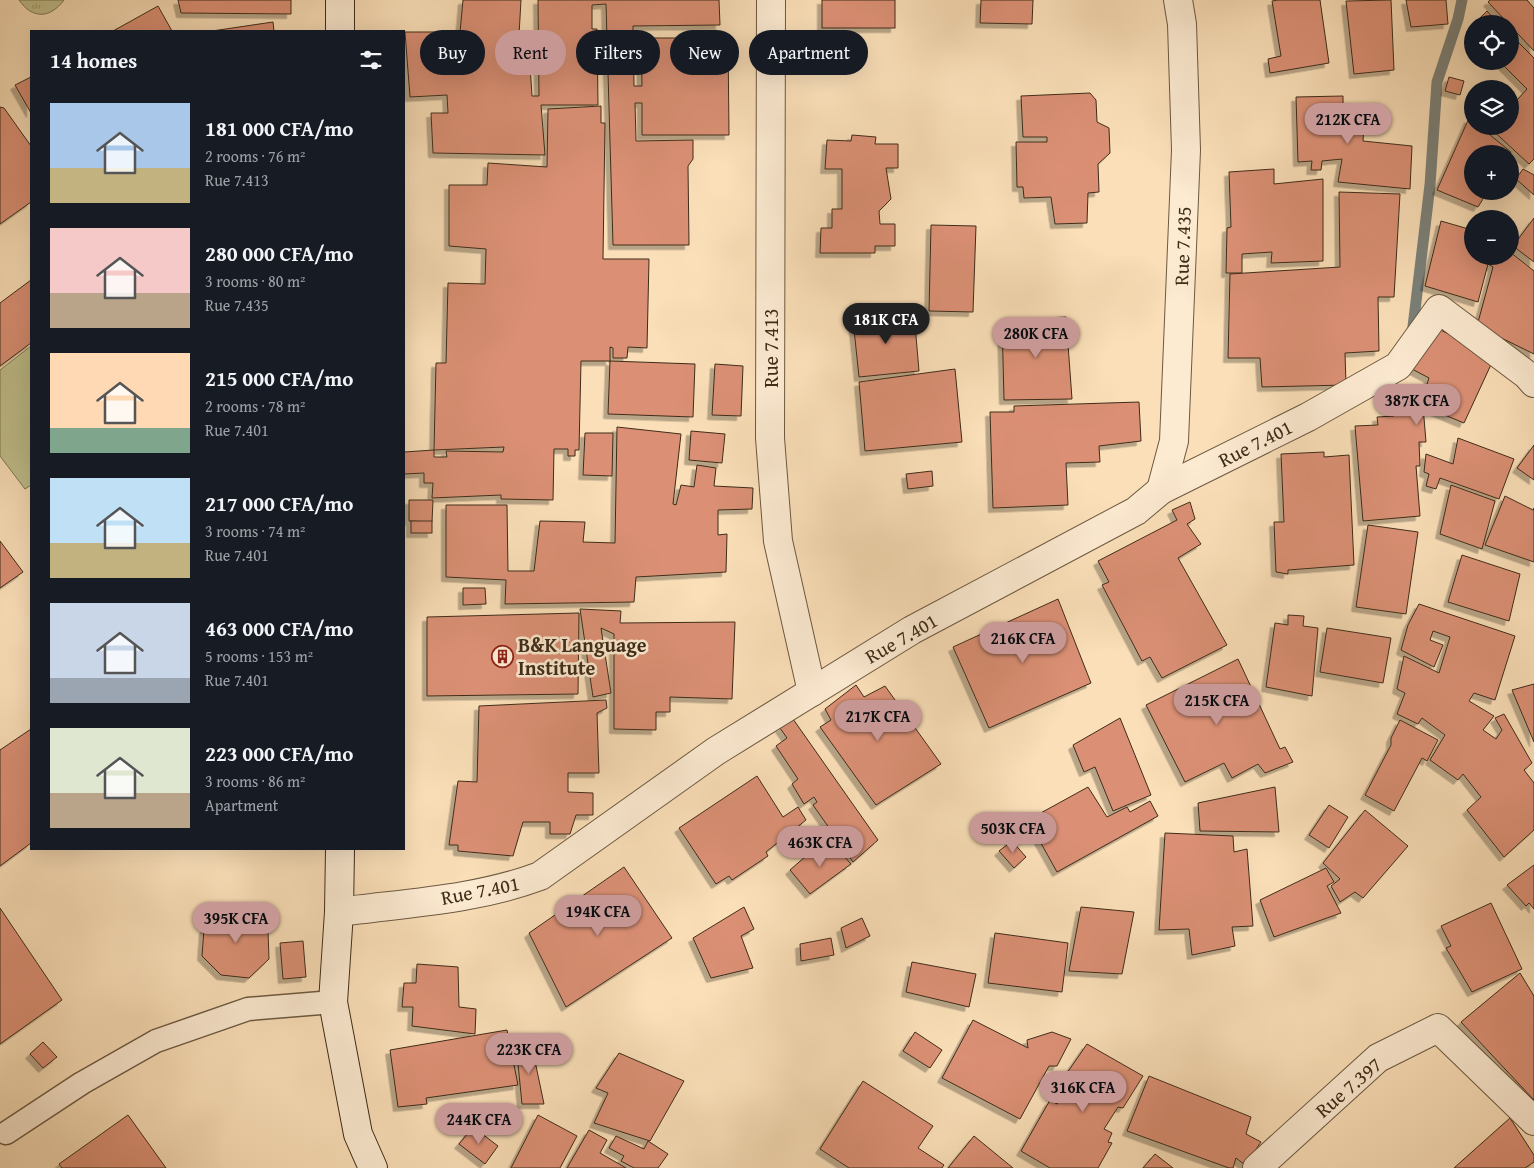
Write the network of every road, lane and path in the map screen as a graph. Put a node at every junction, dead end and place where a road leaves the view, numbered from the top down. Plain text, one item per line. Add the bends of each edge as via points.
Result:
1 (340, 0) edge
2 (771, 0) edge
3 (1178, 0) edge
4 (340, 30) edge
5 (1534, 383) edge
6 (1161, 490) junction
7 (812, 692) junction
8 (340, 850) edge
9 (339, 912) junction
10 (333, 1002) junction
11 (1534, 1121) edge
12 (6, 1132) dead end
13 (373, 1168) edge
14 (1257, 1168) edge

1 - 4 street
2 - 7 street, Rue 7.413 via 770,438 778,541
3 - 6 street, Rue 7.435 via 1182,24 1186,150 1174,441
5 - 6 street, Rue 7.401 via 1439,309 1398,366 1308,416
6 - 7 street, Rue 7.401 via 1136,511 912,630
7 - 9 street, Rue 7.401 via 716,751 540,876 486,892
8 - 9 street
9 - 10 street
10 - 12 lane via 248,1009 156,1041
10 - 13 street via 358,1134
11 - 14 street, Rue 7.397 via 1438,1028 1378,1058

